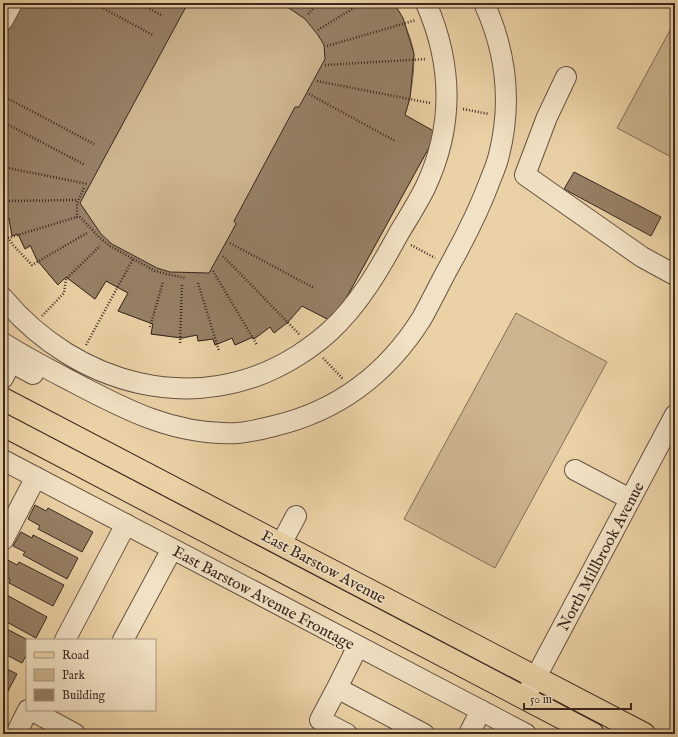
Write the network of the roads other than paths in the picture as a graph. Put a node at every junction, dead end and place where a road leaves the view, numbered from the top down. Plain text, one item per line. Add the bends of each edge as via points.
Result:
1 (12, 3) edge
2 (484, 3) edge
3 (429, 9) edge
4 (3, 20) edge
5 (566, 77) dead end
6 (499, 157) junction
7 (525, 175) junction
8 (675, 275) edge
9 (3, 298) edge
10 (3, 343) edge
11 (78, 361) junction
12 (3, 378) edge
13 (68, 380) junction
14 (3, 399) edge
15 (675, 415) edge
16 (3, 425) edge
17 (3, 460) edge
18 (575, 470) dead end
19 (36, 477) junction
20 (630, 499) junction
21 (296, 516) dead end
22 (126, 524) junction
23 (3, 540) edge
24 (281, 544) junction
25 (172, 548) junction
26 (66, 639) edge
27 (124, 639) edge
28 (358, 646) junction
29 (536, 677) junction
30 (337, 688) junction
31 (524, 698) junction
32 (481, 710) junction
33 (29, 711) edge
34 (32, 711) edge
35 (68, 732) edge
36 (16, 734) edge
37 (347, 734) edge
38 (424, 734) edge
39 (469, 734) edge
40 (526, 734) edge
41 (593, 734) edge
42 (644, 734) edge

1 - 4 street
2 - 6 street via 504,64 506,117
3 - 11 street via 446,75 447,106 441,143 424,189 374,277 330,332 312,347 263,375 237,383 194,389 142,384 105,373
5 - 7 street via 547,117
6 - 7 street
6 - 13 street via 475,216 411,334 390,360 355,391 335,404 275,426 237,433 209,432 172,426 128,411
7 - 8 street via 642,258
9 - 11 street via 30,327
10 - 13 street
11 - 13 street
12 - 13 street via 11,362 62,390
14 - 24 main road, East Barstow Avenue
15 - 20 street, North Millbrook Avenue
16 - 31 main road, East Barstow Avenue
17 - 19 street, East Barstow Avenue Frontage
18 - 20 street
19 - 22 street, East Barstow Avenue Frontage
19 - 23 street
20 - 29 street, North Millbrook Avenue
21 - 24 street
22 - 25 street, East Barstow Avenue Frontage
22 - 26 street
24 - 29 main road, East Barstow Avenue
25 - 27 street
25 - 28 street, East Barstow Avenue Frontage
28 - 30 street
28 - 32 street, East Barstow Avenue Frontage
29 - 31 street, North Millbrook Avenue
29 - 42 main road, East Barstow Avenue
30 - 37 street via 320,720
30 - 38 street
31 - 41 main road, East Barstow Avenue
32 - 39 street
32 - 40 street, East Barstow Avenue Frontage
33 - 36 street
34 - 35 street

